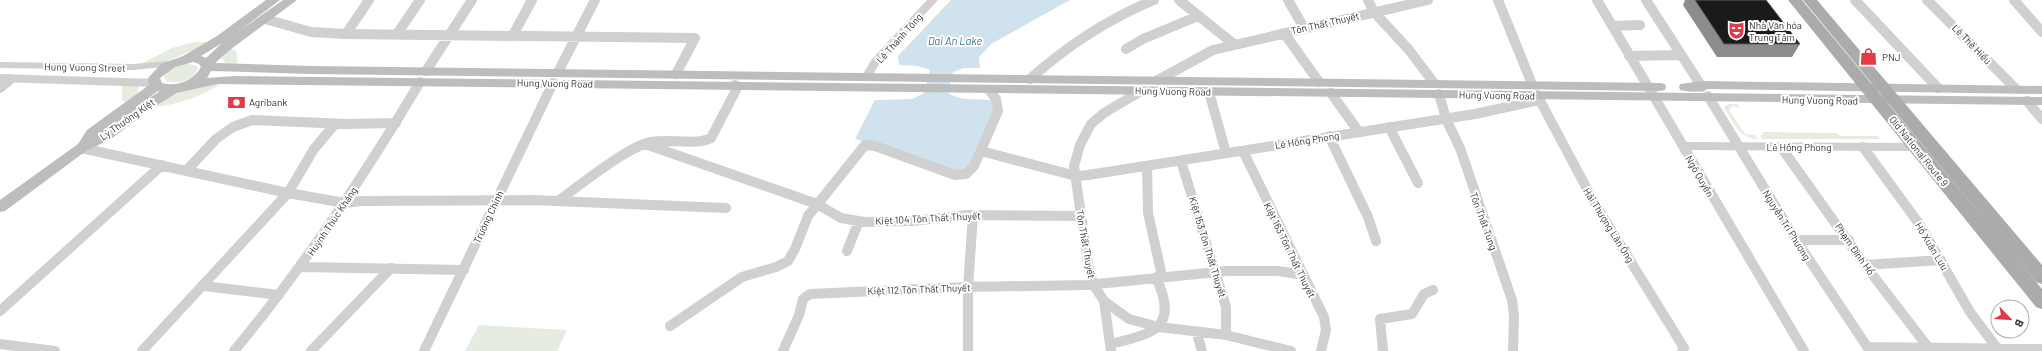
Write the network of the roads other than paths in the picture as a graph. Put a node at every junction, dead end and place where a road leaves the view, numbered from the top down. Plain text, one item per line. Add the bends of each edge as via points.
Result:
1 (274, 0) edge
2 (291, 0) edge
3 (369, 0) edge
4 (420, 0) edge
5 (472, 0) edge
6 (532, 0) edge
7 (595, 0) edge
8 (933, 0) edge
9 (1154, 0) edge
10 (1180, 0) edge
11 (1288, 0) edge
12 (1368, 0) edge
13 (1498, 0) edge
14 (1597, 0) edge
15 (1646, 0) edge
16 (1795, 0) edge
17 (1810, 0) edge
18 (1855, 0) edge
19 (1927, 0) edge
20 (2014, 0) edge
21 (1422, 1) edge
22 (1374, 12) junction
23 (253, 16) junction
24 (1198, 16) junction
25 (265, 19) junction
26 (1640, 25) dead end
27 (1612, 26) junction
28 (1304, 28) junction
29 (2042, 32) edge
30 (1284, 33) junction
31 (346, 34) junction
32 (397, 34) junction
33 (450, 34) junction
34 (513, 35) junction
35 (578, 36) junction
36 (1235, 45) junction
37 (1126, 49) dead end
38 (1682, 55) junction
39 (1629, 56) junction
40 (186, 59) junction
41 (169, 64) junction
42 (0, 65) edge
43 (207, 66) junction
44 (311, 70) junction
45 (423, 77) junction
46 (0, 78) edge
47 (556, 78) junction
48 (12, 79) junction
49 (674, 79) junction
50 (1030, 79) junction
51 (736, 80) junction
52 (1158, 80) junction
53 (303, 81) junction
54 (865, 82) junction
55 (155, 84) junction
56 (952, 84) junction
57 (188, 85) junction
58 (1867, 87) junction
59 (0, 88) edge
60 (1324, 88) junction
61 (1436, 88) junction
62 (1938, 88) junction
63 (173, 89) junction
64 (2016, 89) junction
65 (989, 90) junction
66 (2042, 90) edge
67 (1141, 91) junction
68 (1650, 91) junction
69 (1209, 92) junction
70 (1706, 92) junction
71 (1536, 93) junction
72 (1881, 94) junction
73 (1895, 100) junction
74 (2027, 101) junction
75 (2042, 101) edge
76 (1446, 119) junction
77 (2042, 119) edge
78 (396, 123) junction
79 (335, 124) junction
80 (1389, 127) junction
81 (1359, 132) junction
82 (1330, 136) junction
83 (645, 144) junction
84 (1683, 146) junction
85 (1740, 146) junction
86 (1781, 147) junction
87 (1863, 147) junction
88 (1916, 147) junction
89 (1934, 147) junction
90 (81, 148) junction
91 (981, 151) junction
92 (1243, 151) junction
93 (1226, 153) junction
94 (1181, 161) junction
95 (162, 165) junction
96 (1147, 166) junction
97 (187, 170) junction
98 (1076, 176) junction
99 (1418, 183) dead end
100 (288, 194) junction
101 (496, 201) junction
102 (558, 201) junction
103 (345, 203) junction
104 (817, 204) junction
105 (0, 207) edge
106 (726, 208) dead end
107 (973, 215) junction
108 (1081, 216) junction
109 (859, 221) junction
110 (1796, 240) junction
111 (1849, 240) junction
112 (1376, 241) dead end
113 (847, 251) dead end
114 (1941, 260) junction
115 (1865, 265) junction
116 (301, 267) junction
117 (391, 268) junction
118 (464, 270) junction
119 (1216, 270) junction
120 (1304, 274) junction
121 (1159, 276) junction
122 (2042, 277) edge
123 (1093, 284) junction
124 (204, 286) junction
125 (968, 287) junction
126 (1433, 290) dead end
127 (279, 295) junction
128 (1104, 301) junction
129 (2042, 302) edge
130 (0, 311) edge
131 (670, 326) dead end
132 (1160, 327) junction
133 (1196, 331) junction
134 (1226, 335) junction
135 (0, 344) edge
136 (1111, 348) edge
137 (1997, 348) junction
138 (1869, 349) edge
139 (1929, 349) edge
140 (2042, 349) edge
141 (55, 351) edge
142 (142, 351) edge
143 (234, 351) edge
144 (311, 351) edge
145 (424, 351) edge
146 (783, 351) edge
147 (968, 351) edge
148 (1202, 351) edge
149 (1291, 351) edge
150 (1321, 351) edge
151 (1383, 351) edge
152 (1513, 351) edge
153 (1682, 351) edge
154 (1804, 351) edge

1 - 23 main road
2 - 25 main road
3 - 31 street
4 - 32 street
5 - 33 street, Huỳnh Thúc Kháng
6 - 34 street
7 - 35 street, Trường Chinh
8 - 54 street, Lê Thánh Tông via 876,61
9 - 50 street via 1122,14 1079,41 1046,64
10 - 24 street
11 - 28 street
12 - 22 street, Tôn Thất Tùng
13 - 71 street, Hải Thượng Lãn Ông
14 - 27 street, Ngô Quyền
15 - 38 street, Nguyễn Tri Phương
16 - 58 main road, Old National Route 9
17 - 72 main road, Old National Route 9
18 - 62 street
19 - 64 street, Lê Thế Hiếu
20 - 29 street
21 - 22 street, Tôn Thất Thuyết
22 - 28 street, Tôn Thất Thuyết
22 - 61 street, Tôn Thất Tùng via 1409,50
23 - 25 street
23 - 40 main road via 215,43
24 - 36 street
24 - 37 street via 1143,39
25 - 31 street via 311,32
25 - 43 main road via 221,52
26 - 27 street
27 - 39 street, Ngô Quyền
28 - 30 street, Tôn Thất Thuyết
30 - 36 street, Tôn Thất Thuyết
30 - 60 street
31 - 32 street
32 - 33 street
33 - 34 street
33 - 45 street, Huỳnh Thúc Kháng
34 - 35 street
35 - 47 street, Trường Chinh
35 - 49 street via 695,38
36 - 52 street, Tôn Thất Thuyết via 1213,50
38 - 39 street
38 - 70 street, Nguyễn Tri Phương
39 - 68 street, Ngô Quyền
40 - 41 main road
40 - 43 main road, Hung Vuong Road via 200,59
41 - 42 street, Hung Vuong Street via 133,67
41 - 55 main road, Lý Thường Kiệt via 157,73
43 - 44 main road, Hung Vuong Road
43 - 57 main road via 202,76
44 - 45 main road, Hung Vuong Road
44 - 53 main road
45 - 47 main road, Hung Vuong Road
45 - 53 main road, Hung Vuong Road
45 - 78 street, Huỳnh Thúc Kháng
46 - 48 street, Hung Vuong Street
47 - 49 main road, Hung Vuong Road
47 - 101 street, Trường Chinh
48 - 55 street, Hung Vuong Street
48 - 59 street
49 - 51 main road, Hung Vuong Road
50 - 52 main road, Hung Vuong Road
50 - 56 main road, Hung Vuong Road
51 - 54 main road, Hung Vuong Road
51 - 83 street via 736,90 712,138 705,141 667,140
52 - 60 main road, Hung Vuong Road
52 - 67 main road
53 - 57 main road, Hung Vuong Road via 217,80
54 - 56 main road, Hung Vuong Road
55 - 63 main road
55 - 90 main road, Lý Thường Kiệt via 92,133
56 - 65 main road, Hung Vuong Road
57 - 63 main road, Hung Vuong Road
58 - 70 main road, Hung Vuong Road
58 - 72 main road, Old National Route 9
60 - 61 main road, Hung Vuong Road
60 - 69 main road, Hung Vuong Road
60 - 81 street
61 - 71 main road, Hung Vuong Road
61 - 76 street, Tôn Thất Tùng
62 - 64 main road, Hung Vuong Road
62 - 72 main road, Hung Vuong Road
63 - 90 main road, Lý Thường Kiệt via 106,136
64 - 66 main road, Hung Vuong Road
64 - 74 main road
65 - 67 main road, Hung Vuong Road
65 - 91 street via 996,99 998,111
67 - 69 main road, Hung Vuong Road
67 - 98 street, Tôn Thất Thuyết via 1104,113 1091,124 1080,145 1074,166
68 - 70 main road, Hung Vuong Road
68 - 71 main road, Hung Vuong Road
68 - 84 street, Ngô Quyền
69 - 93 street
70 - 72 main road, Hung Vuong Road
70 - 85 street, Nguyễn Tri Phương
71 - 76 street, Lê Hồng Phong via 1474,114
71 - 153 street, Hải Thượng Lãn Ông via 1594,202 1684,348
72 - 73 main road, Old National Route 9
72 - 88 main road, Old National Route 9
73 - 74 main road
73 - 89 main road, Old National Route 9
74 - 75 main road
74 - 77 street
76 - 80 street, Lê Hồng Phong
76 - 152 street, Tôn Thất Tùng via 1460,148 1512,300
78 - 79 street
78 - 103 street, Huỳnh Thúc Kháng
79 - 97 street via 260,119 241,122 212,144
79 - 100 street via 314,149
80 - 81 street, Lê Hồng Phong
80 - 99 street
81 - 82 street, Lê Hồng Phong
82 - 92 street, Lê Hồng Phong
82 - 112 street via 1368,217
83 - 102 street via 617,159
83 - 104 street, Kiệt 104 Tôn Thất Thuyết
84 - 85 street, Lê Hồng Phong
84 - 154 street, Ngô Quyền
85 - 86 street, Lê Hồng Phong
85 - 110 street, Nguyễn Tri Phương
86 - 87 street, Lê Hồng Phong
86 - 111 street, Phạm Đình Hổ
87 - 88 street, Lê Hồng Phong
87 - 114 street, Hồ Xuân Lưu via 1920,225
88 - 89 main road
88 - 129 main road, Old National Route 9
89 - 122 main road, Old National Route 9
90 - 95 street
90 - 105 main road, Lý Thường Kiệt
91 - 98 street
91 - 104 street via 970,172 955,175 875,146 865,145
92 - 93 street, Lê Hồng Phong
92 - 120 street, Kiệt 163 Tôn Thất Thuyết
93 - 94 street, Lê Hồng Phong
94 - 96 street, Lê Hồng Phong
94 - 119 street, Kiệt 153 Tôn Thất Thuyết
95 - 97 street
95 - 130 street
96 - 98 street, Lê Hồng Phong
96 - 121 street via 1148,213
97 - 100 street
98 - 108 street, Tôn Thất Thuyết
100 - 103 street
100 - 124 street
101 - 102 street
101 - 103 street
101 - 118 street, Trường Chinh
102 - 106 street
103 - 116 street, Huỳnh Thúc Kháng
104 - 109 street, Kiệt 104 Tôn Thất Thuyết via 841,218
104 - 131 street via 808,216 788,261 742,277
107 - 108 street, Kiệt 104 Tôn Thất Thuyết
107 - 109 street, Kiệt 104 Tôn Thất Thuyết via 912,221
107 - 125 street
108 - 123 street, Tôn Thất Thuyết
109 - 113 street
110 - 111 street
110 - 138 street, Nguyễn Tri Phương
111 - 115 street, Phạm Đình Hổ
114 - 115 street
114 - 137 street, Hồ Xuân Lưu via 1970,312
115 - 139 street, Phạm Đình Hổ
116 - 117 street
116 - 127 street, Huỳnh Thúc Kháng
117 - 118 street
117 - 144 street
118 - 145 street, Trường Chinh
119 - 120 street, Kiệt 112 Tôn Thất Thuyết
119 - 121 street, Kiệt 112 Tôn Thất Thuyết
119 - 134 street, Kiệt 153 Tôn Thất Thuyết via 1226,308
120 - 150 street, Kiệt 163 Tôn Thất Thuyết via 1324,317 1326,330
121 - 123 street, Kiệt 112 Tôn Thất Thuyết
121 - 132 street via 1167,310
123 - 125 street, Kiệt 112 Tôn Thất Thuyết
123 - 128 street, Tôn Thất Thuyết
124 - 127 street
124 - 142 street
125 - 146 street, Kiệt 112 Tôn Thất Thuyết via 810,294 803,299 799,315
125 - 147 street
126 - 151 street via 1424,294 1412,314 1380,319
127 - 143 street, Huỳnh Thúc Kháng
128 - 132 street, Tôn Thất Thuyết via 1129,319
128 - 136 street
132 - 133 street, Tôn Thất Thuyết
132 - 136 street
133 - 134 street, Tôn Thất Thuyết
133 - 148 street
134 - 149 street, Tôn Thất Thuyết
135 - 141 street
137 - 139 street
137 - 140 street
138 - 139 street

